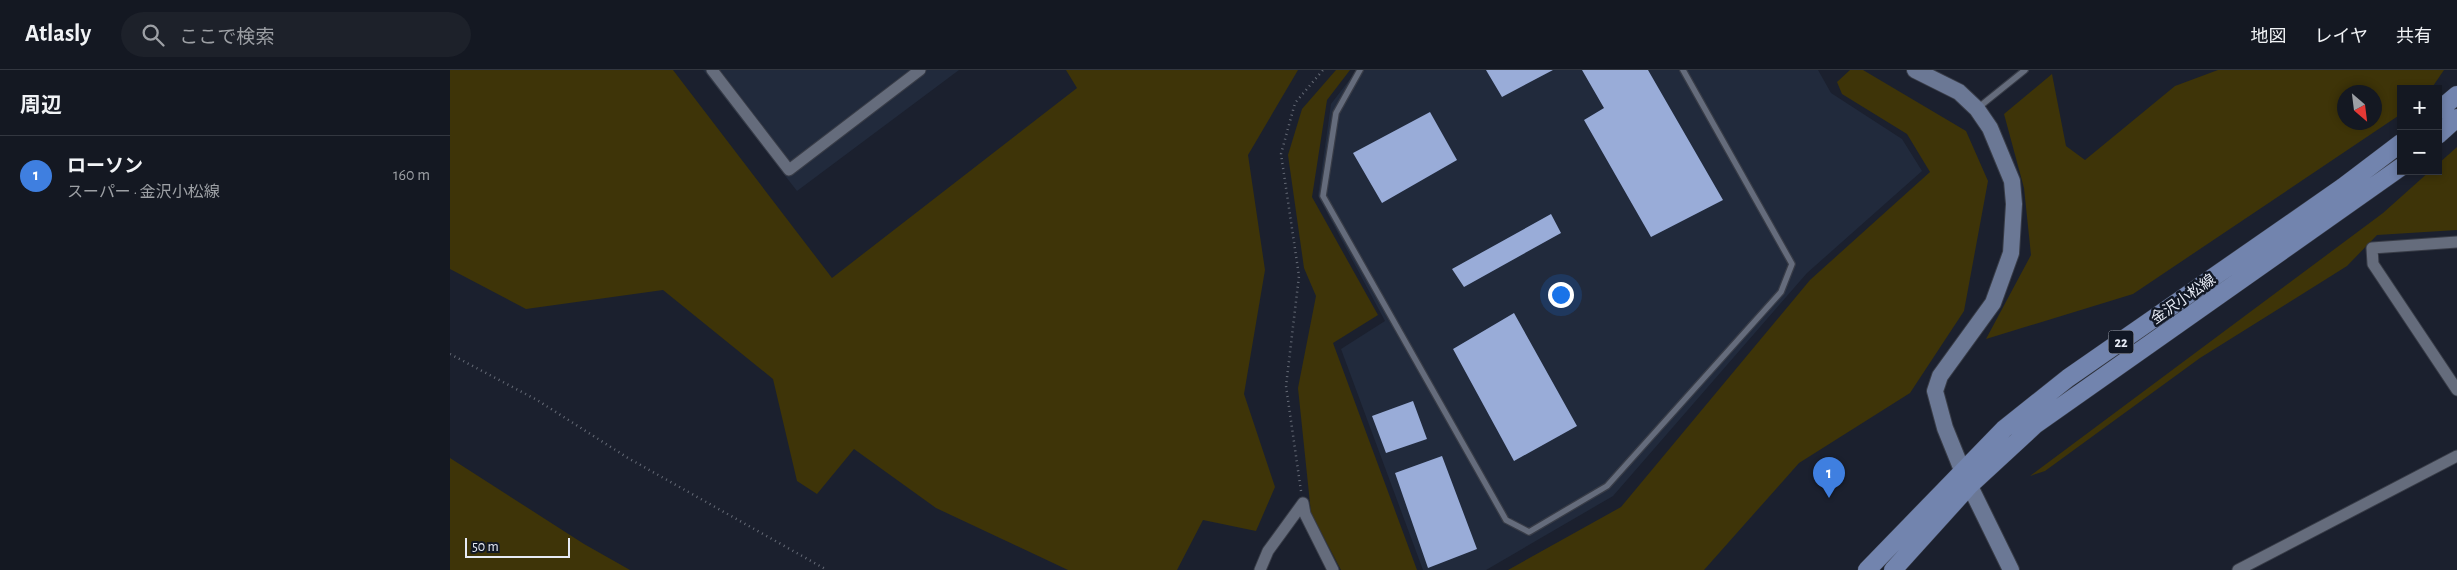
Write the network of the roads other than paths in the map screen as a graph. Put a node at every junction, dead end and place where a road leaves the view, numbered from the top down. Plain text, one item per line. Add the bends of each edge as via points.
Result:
1 (712, 70) edge
2 (920, 70) edge
3 (1360, 70) edge
4 (1683, 70) edge
5 (1915, 70) edge
6 (2025, 70) edge
7 (2457, 95) edge
8 (2442, 108) edge
9 (1977, 109) junction
10 (2457, 118) edge
11 (2442, 131) edge
12 (2397, 146) edge
13 (2397, 170) edge
14 (2457, 242) edge
15 (2457, 390) edge
16 (2457, 456) edge
17 (1966, 478) junction
18 (1260, 570) edge
19 (1334, 570) edge
20 (1867, 570) edge
21 (1893, 570) edge
22 (2011, 570) edge
23 (2238, 570) edge

1 - 2 street via 790,170
3 - 4 lane via 1336,113 1323,196 1506,520 1529,532 1607,486 1780,292 1792,264
5 - 9 street via 1959,92
6 - 9 lane
7 - 8 main road
9 - 17 street via 1990,128 2012,182 2014,204 2011,253 1993,303 1940,376 1936,391 1945,428
10 - 11 main road
12 - 17 main road, 金沢小松線 / 22 via 2068,378 2004,429
13 - 17 main road, 金沢小松線 / 22 via 2035,425
14 - 15 street via 2372,248 2373,264
16 - 23 street
17 - 20 main road, 金沢小松線 / 22
17 - 21 main road, 金沢小松線 / 22
17 - 22 street
18 - 19 street via 1268,551 1303,503 1305,514

